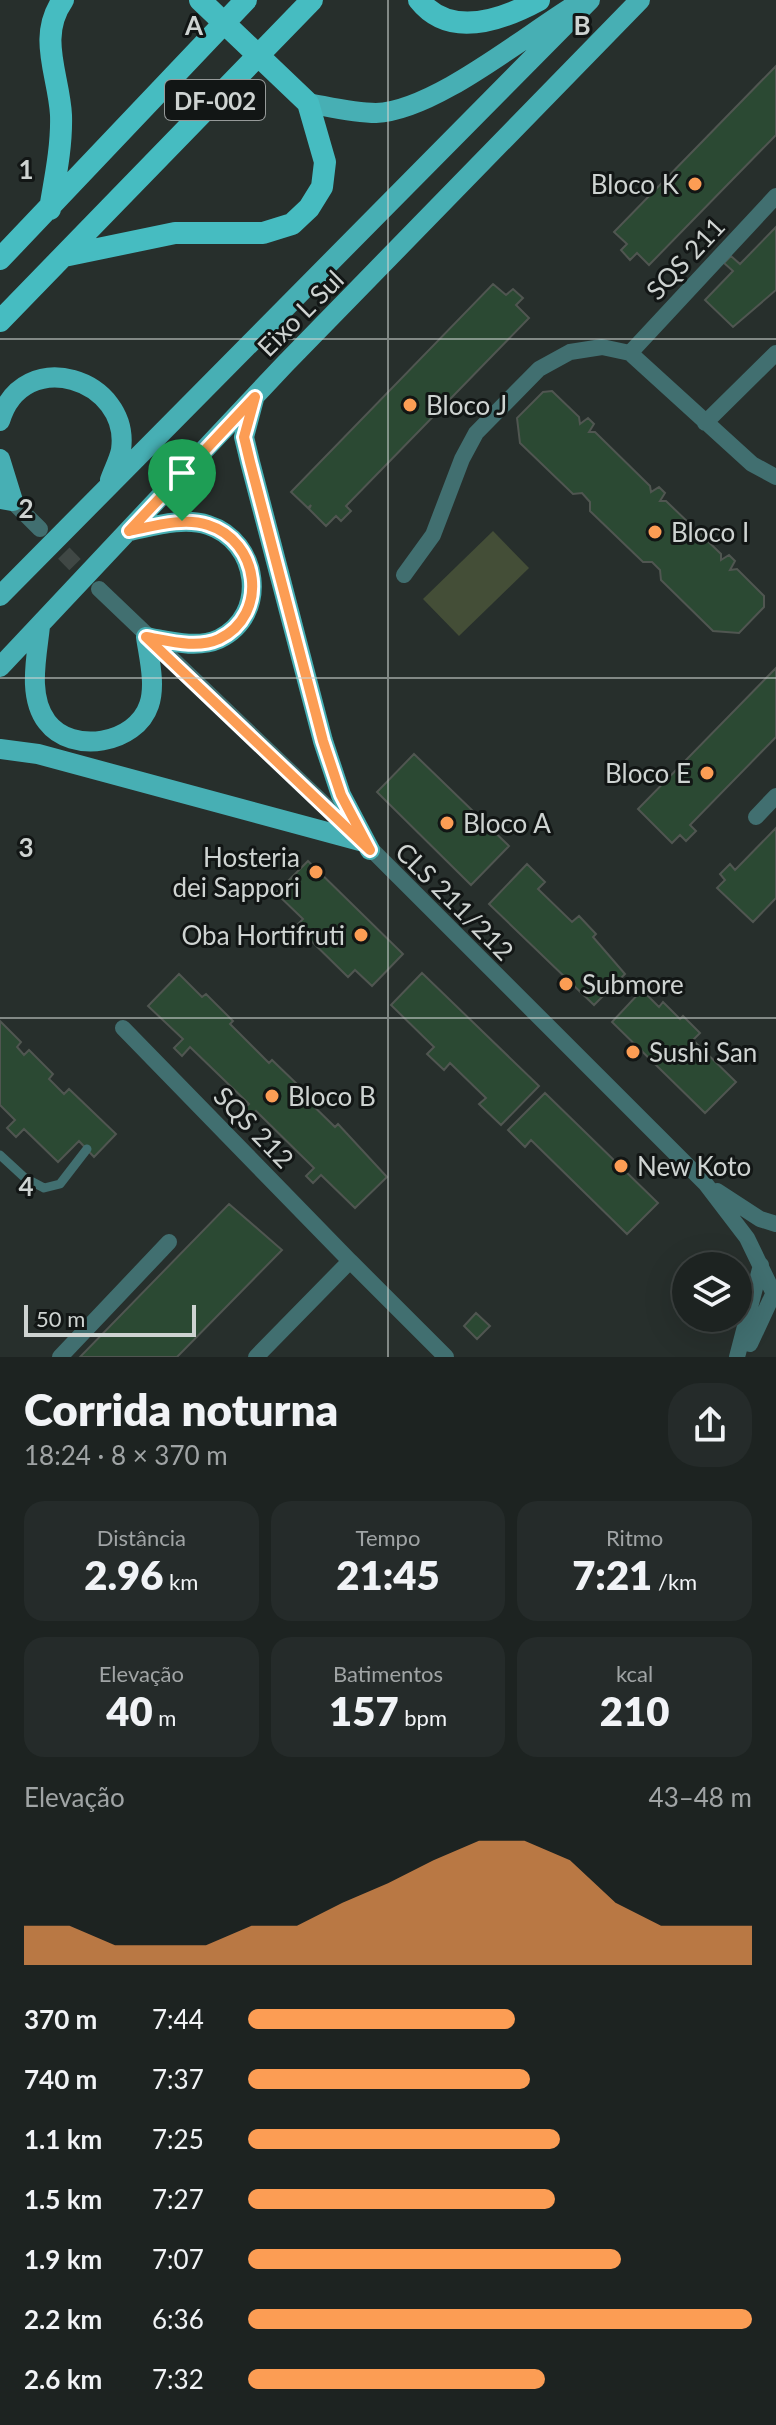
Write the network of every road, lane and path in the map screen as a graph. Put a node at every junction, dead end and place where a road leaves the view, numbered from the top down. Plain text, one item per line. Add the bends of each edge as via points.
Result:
1 (63, 0) edge
2 (200, 0) edge
3 (246, 0) edge
4 (312, 0) edge
5 (419, 0) edge
6 (539, 0) edge
7 (582, 0) edge
8 (590, 0) edge
9 (640, 0) edge
10 (308, 103) junction
11 (776, 196) edge
12 (50, 209) junction
13 (64, 256) junction
14 (0, 259) edge
15 (0, 321) edge
16 (630, 353) junction
17 (776, 353) edge
18 (255, 397) junction
19 (0, 421) edge
20 (705, 423) junction
21 (0, 459) edge
22 (776, 477) edge
23 (108, 487) junction
24 (4, 496) edge
25 (40, 529) tunnel mouth
26 (129, 531) junction
27 (404, 575) dead end
28 (99, 589) tunnel mouth
29 (0, 596) edge
30 (40, 626) junction
31 (146, 637) junction
32 (0, 667) edge
33 (0, 749) edge
34 (776, 796) edge
35 (756, 817) dead end
36 (367, 846) junction
37 (123, 1028) dead end
38 (87, 1149) dead end
39 (0, 1155) edge
40 (705, 1183) junction
41 (776, 1224) edge
42 (169, 1242) dead end
43 (350, 1261) junction
44 (761, 1265) junction
45 (774, 1290) edge
46 (744, 1356) edge
47 (60, 1357) edge
48 (256, 1357) edge
49 (446, 1357) edge

1 - 12 highway via 49,29 61,117
2 - 10 highway
3 - 12 highway, DF-002
4 - 13 highway, DF-002
5 - 6 highway via 431,15 460,23 507,17
7 - 10 main road via 430,98 404,109 376,113
8 - 23 main road, Eixo L Sul
9 - 18 main road, Eixo L Sul
10 - 13 highway via 325,162 322,187 292,224 263,233 175,233
11 - 16 street, SQS 211
12 - 14 highway, DF-002
13 - 15 highway, DF-002
16 - 20 street
16 - 27 street via 602,347 570,352 539,369 500,405 476,433 433,535
17 - 20 street
18 - 26 main road, Eixo L Sul
18 - 36 main road via 244,437 250,462 323,741 341,795
19 - 23 main road via 20,387 40,377 69,378 94,389 110,405 119,429 121,451
20 - 22 street via 752,464
21 - 24 main road
23 - 29 main road, Eixo L Sul
24 - 25 street
26 - 30 main road, Eixo L Sul
26 - 31 main road via 182,521 207,524 229,535 246,556 253,580 252,603 238,625 218,639 190,644
28 - 31 street, CLS 211/212
30 - 31 main road via 36,697 47,723 68,737 91,743 119,737 138,723 150,704
30 - 32 main road, Eixo L Sul
31 - 36 street, CLS 211/212
33 - 36 main road via 38,754
34 - 35 street
36 - 40 street, CLS 211/212
37 - 43 street, SQS 212
38 - 39 lane via 60,1184 44,1188
40 - 41 street, CLS 211/212
40 - 44 street, CLS 211/212
42 - 47 street
43 - 48 street
43 - 49 street, SQS 212
44 - 45 street, CLS 211/212
44 - 46 street
45 - 46 street

